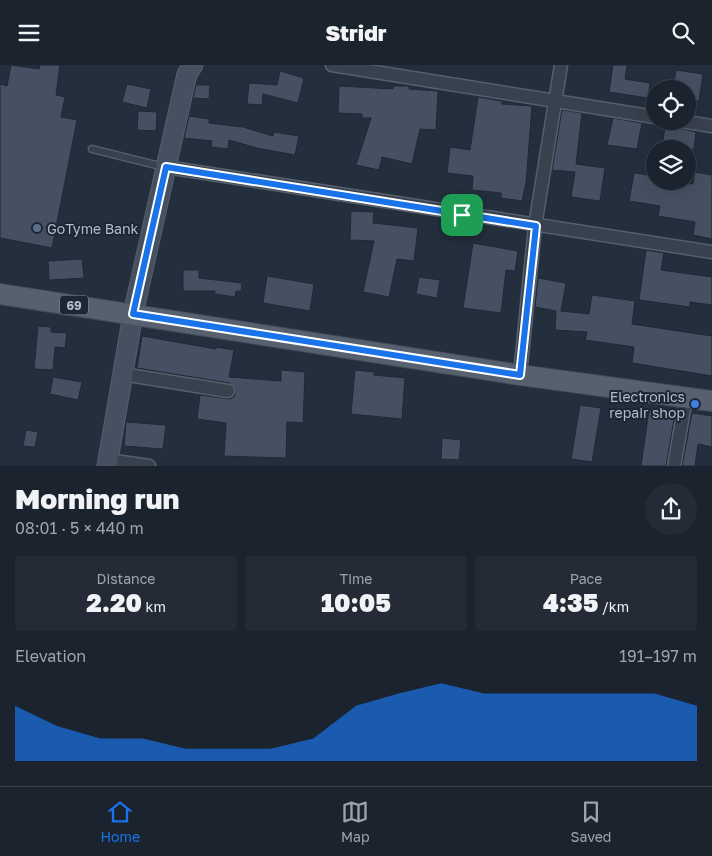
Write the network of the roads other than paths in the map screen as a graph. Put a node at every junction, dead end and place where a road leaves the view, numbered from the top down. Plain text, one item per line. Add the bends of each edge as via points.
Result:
1 (193, 65) edge
2 (332, 65) edge
3 (561, 65) edge
4 (555, 101) junction
5 (646, 116) edge
6 (696, 123) edge
7 (712, 126) edge
8 (92, 149) dead end
9 (166, 167) junction
10 (536, 226) junction
11 (712, 252) edge
12 (0, 294) edge
13 (133, 314) junction
14 (122, 374) junction
15 (520, 375) junction
16 (228, 391) dead end
17 (686, 398) junction
18 (712, 401) edge
19 (107, 463) edge
20 (149, 466) edge
21 (674, 466) edge

1 - 9 street via 187,74
2 - 4 street
3 - 4 street
4 - 5 street
4 - 10 street
6 - 7 street
8 - 9 lane
9 - 10 street
9 - 13 street
10 - 11 street
10 - 15 street
12 - 13 main road, 69
13 - 14 street
13 - 15 main road, 69
14 - 16 street
14 - 19 street
15 - 17 main road, 69
17 - 18 main road, 69
17 - 21 street
19 - 20 street

